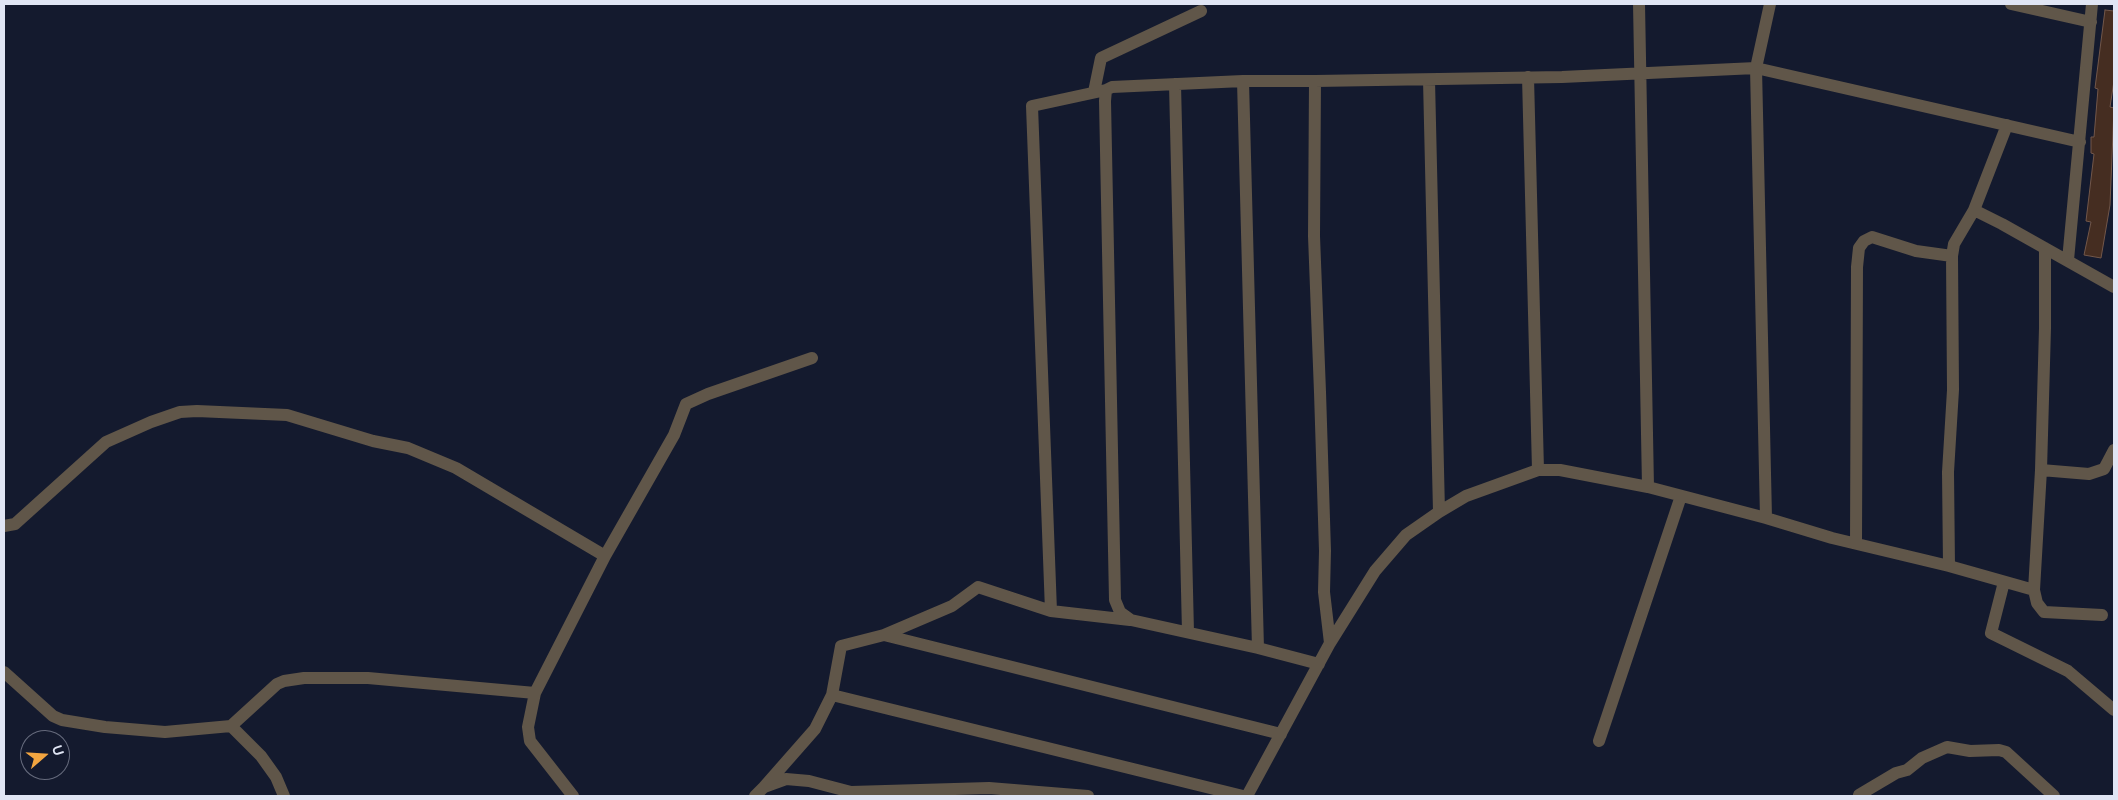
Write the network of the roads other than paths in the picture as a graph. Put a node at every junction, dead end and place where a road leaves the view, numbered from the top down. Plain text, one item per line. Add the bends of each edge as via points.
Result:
1 (1639, 4) edge
2 (1770, 4) edge
3 (2011, 4) edge
4 (2092, 4) edge
5 (1201, 11) dead end
6 (2091, 22) junction
7 (1756, 68) junction
8 (1640, 72) junction
9 (1528, 77) junction
10 (1429, 80) junction
11 (1243, 81) junction
12 (1315, 81) junction
13 (1175, 84) junction
14 (1100, 91) junction
15 (2007, 125) junction
16 (2080, 142) junction
17 (1974, 210) junction
18 (2045, 248) junction
19 (1952, 256) junction
20 (2068, 260) junction
21 (2114, 287) edge
22 (812, 358) dead end
23 (2114, 450) edge
24 (1538, 470) junction
25 (2041, 470) junction
26 (1648, 487) junction
27 (1681, 496) junction
28 (1439, 512) junction
29 (1766, 518) junction
30 (4, 526) edge
31 (1856, 543) junction
32 (605, 556) junction
33 (1949, 566) junction
34 (2004, 582) junction
35 (2034, 590) junction
36 (1052, 611) junction
37 (2102, 615) dead end
38 (1131, 620) junction
39 (1188, 632) junction
40 (884, 635) junction
41 (1330, 643) junction
42 (1258, 648) junction
43 (1319, 664) junction
44 (4, 672) edge
45 (535, 693) junction
46 (832, 695) junction
47 (2114, 710) edge
48 (231, 726) junction
49 (1281, 734) junction
50 (1599, 741) dead end
51 (764, 786) junction
52 (1859, 795) dead end
53 (284, 796) edge
54 (573, 796) edge
55 (754, 796) edge
56 (1088, 796) edge
57 (1243, 796) edge
58 (1247, 796) edge
59 (2054, 796) edge

1 - 8 street
2 - 7 street
3 - 6 street
4 - 6 street
5 - 14 street via 1101,58
6 - 16 street
7 - 8 street
7 - 15 street
7 - 29 street
8 - 9 street
8 - 26 street
9 - 10 street
9 - 24 street
10 - 12 street
10 - 28 street
11 - 12 street
11 - 13 street
11 - 42 street
12 - 41 street via 1314,236 1324,592
13 - 14 street via 1112,87
13 - 39 street
14 - 36 street via 1032,106
14 - 38 street via 1115,600 1120,612
15 - 16 street
15 - 17 street
16 - 20 street
17 - 18 street
17 - 19 street via 1954,244
18 - 20 street
18 - 25 street
19 - 31 street via 1916,251 1872,237 1859,248
19 - 33 street via 1954,390 1948,472
20 - 21 street
22 - 32 street via 686,404 674,435
23 - 25 street via 2104,469 2089,474
24 - 26 street via 1560,470
24 - 28 street via 1466,496
25 - 35 street
26 - 27 street
27 - 29 street
27 - 50 street
28 - 41 street via 1406,535 1375,571
29 - 31 street
30 - 32 street via 16,524 106,442 151,422 180,412 197,411 287,415 408,448 456,468
31 - 33 street
32 - 45 street
33 - 34 street
34 - 35 street
34 - 47 street via 1991,633 2068,671
35 - 37 street via 2037,603 2044,612
36 - 38 street
36 - 40 street via 978,587 952,606
38 - 39 street
39 - 42 street
40 - 46 street via 841,646
40 - 49 street
41 - 43 street
42 - 43 street
43 - 49 street
44 - 48 street via 53,716 62,720 165,732
45 - 48 street via 368,678 304,678 277,684
45 - 54 street via 528,728 530,741
46 - 51 street via 814,729
46 - 57 street
48 - 53 street via 261,756 276,777
49 - 58 street
51 - 55 street
51 - 56 street via 786,779 852,792 989,788
52 - 59 street via 1947,747 2006,752

